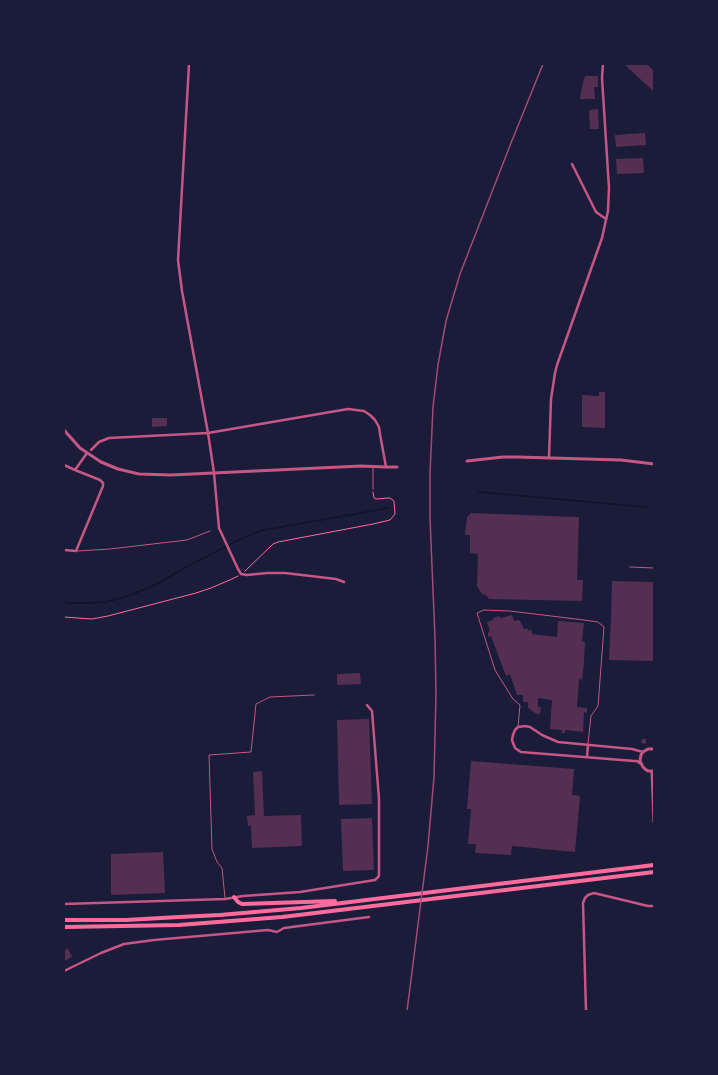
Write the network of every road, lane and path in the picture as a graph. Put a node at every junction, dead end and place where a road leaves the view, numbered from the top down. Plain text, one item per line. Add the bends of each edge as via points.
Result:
1 (189, 64) edge
2 (603, 64) edge
3 (572, 164) dead end
4 (606, 219) junction
5 (64, 430) edge
6 (208, 433) junction
7 (91, 450) dead end
8 (87, 453) junction
9 (549, 458) junction
10 (467, 460) dead end
11 (654, 464) edge
12 (64, 465) edge
13 (373, 467) junction
14 (397, 467) dead end
15 (386, 468) junction
16 (75, 470) junction
17 (214, 473) junction
18 (373, 489) joint
19 (210, 531) dead end
20 (64, 550) edge
21 (76, 551) junction
22 (630, 567) dead end
23 (654, 568) edge
24 (241, 574) junction
25 (344, 582) dead end
26 (64, 617) edge
27 (314, 695) dead end
28 (367, 705) dead end
29 (518, 727) junction
30 (588, 745) junction
31 (654, 749) edge
32 (643, 752) junction
33 (587, 757) junction
34 (641, 764) junction
35 (653, 771) edge
36 (654, 822) edge
37 (654, 865) edge
38 (654, 872) edge
39 (234, 897) junction
40 (225, 899) junction
41 (358, 901) junction
42 (64, 904) edge
43 (654, 906) edge
44 (369, 917) dead end
45 (64, 920) edge
46 (64, 927) edge
47 (64, 971) edge
48 (586, 1011) edge

1 - 6 street via 178,260
2 - 4 street via 609,188
3 - 4 street via 596,212
4 - 9 street via 602,238 557,365 551,399
5 - 8 street
6 - 7 street via 109,438 99,442
6 - 15 street via 348,409 364,411 375,420 378,427
6 - 17 street
8 - 16 street
8 - 17 street via 110,466 134,473
9 - 10 street
9 - 11 street
12 - 16 street
13 - 15 street
13 - 17 street
13 - 18 lane
14 - 15 street
16 - 21 street via 103,483
17 - 24 street via 219,528
18 - 24 path via 376,499 390,498 394,501 395,514 390,520 278,542
19 - 21 lane via 187,540
20 - 21 street
22 - 23 lane
24 - 25 street via 285,573
24 - 26 path via 196,593 108,616 92,619
27 - 40 lane via 270,697 256,704 251,752 209,755 212,849 222,868
28 - 39 street via 372,711 379,799 379,876 375,880 300,892
29 - 30 street via 530,727 558,742
29 - 30 lane via 520,705 513,699 495,670 477,613 484,610 584,620 598,622 604,627 598,706 591,716
29 - 33 street via 513,732 512,740 515,748 521,752
30 - 32 street
30 - 33 street
31 - 32 street
32 - 34 street
33 - 34 street via 637,761
34 - 35 street via 645,770
35 - 36 street
37 - 41 highway
38 - 46 highway via 290,916 179,925
39 - 40 street
39 - 41 highway via 242,904
40 - 42 street
41 - 45 highway via 220,915
43 - 48 street via 594,893 585,898 583,903
44 - 47 street via 284,928 277,932 268,930 124,944 101,952

